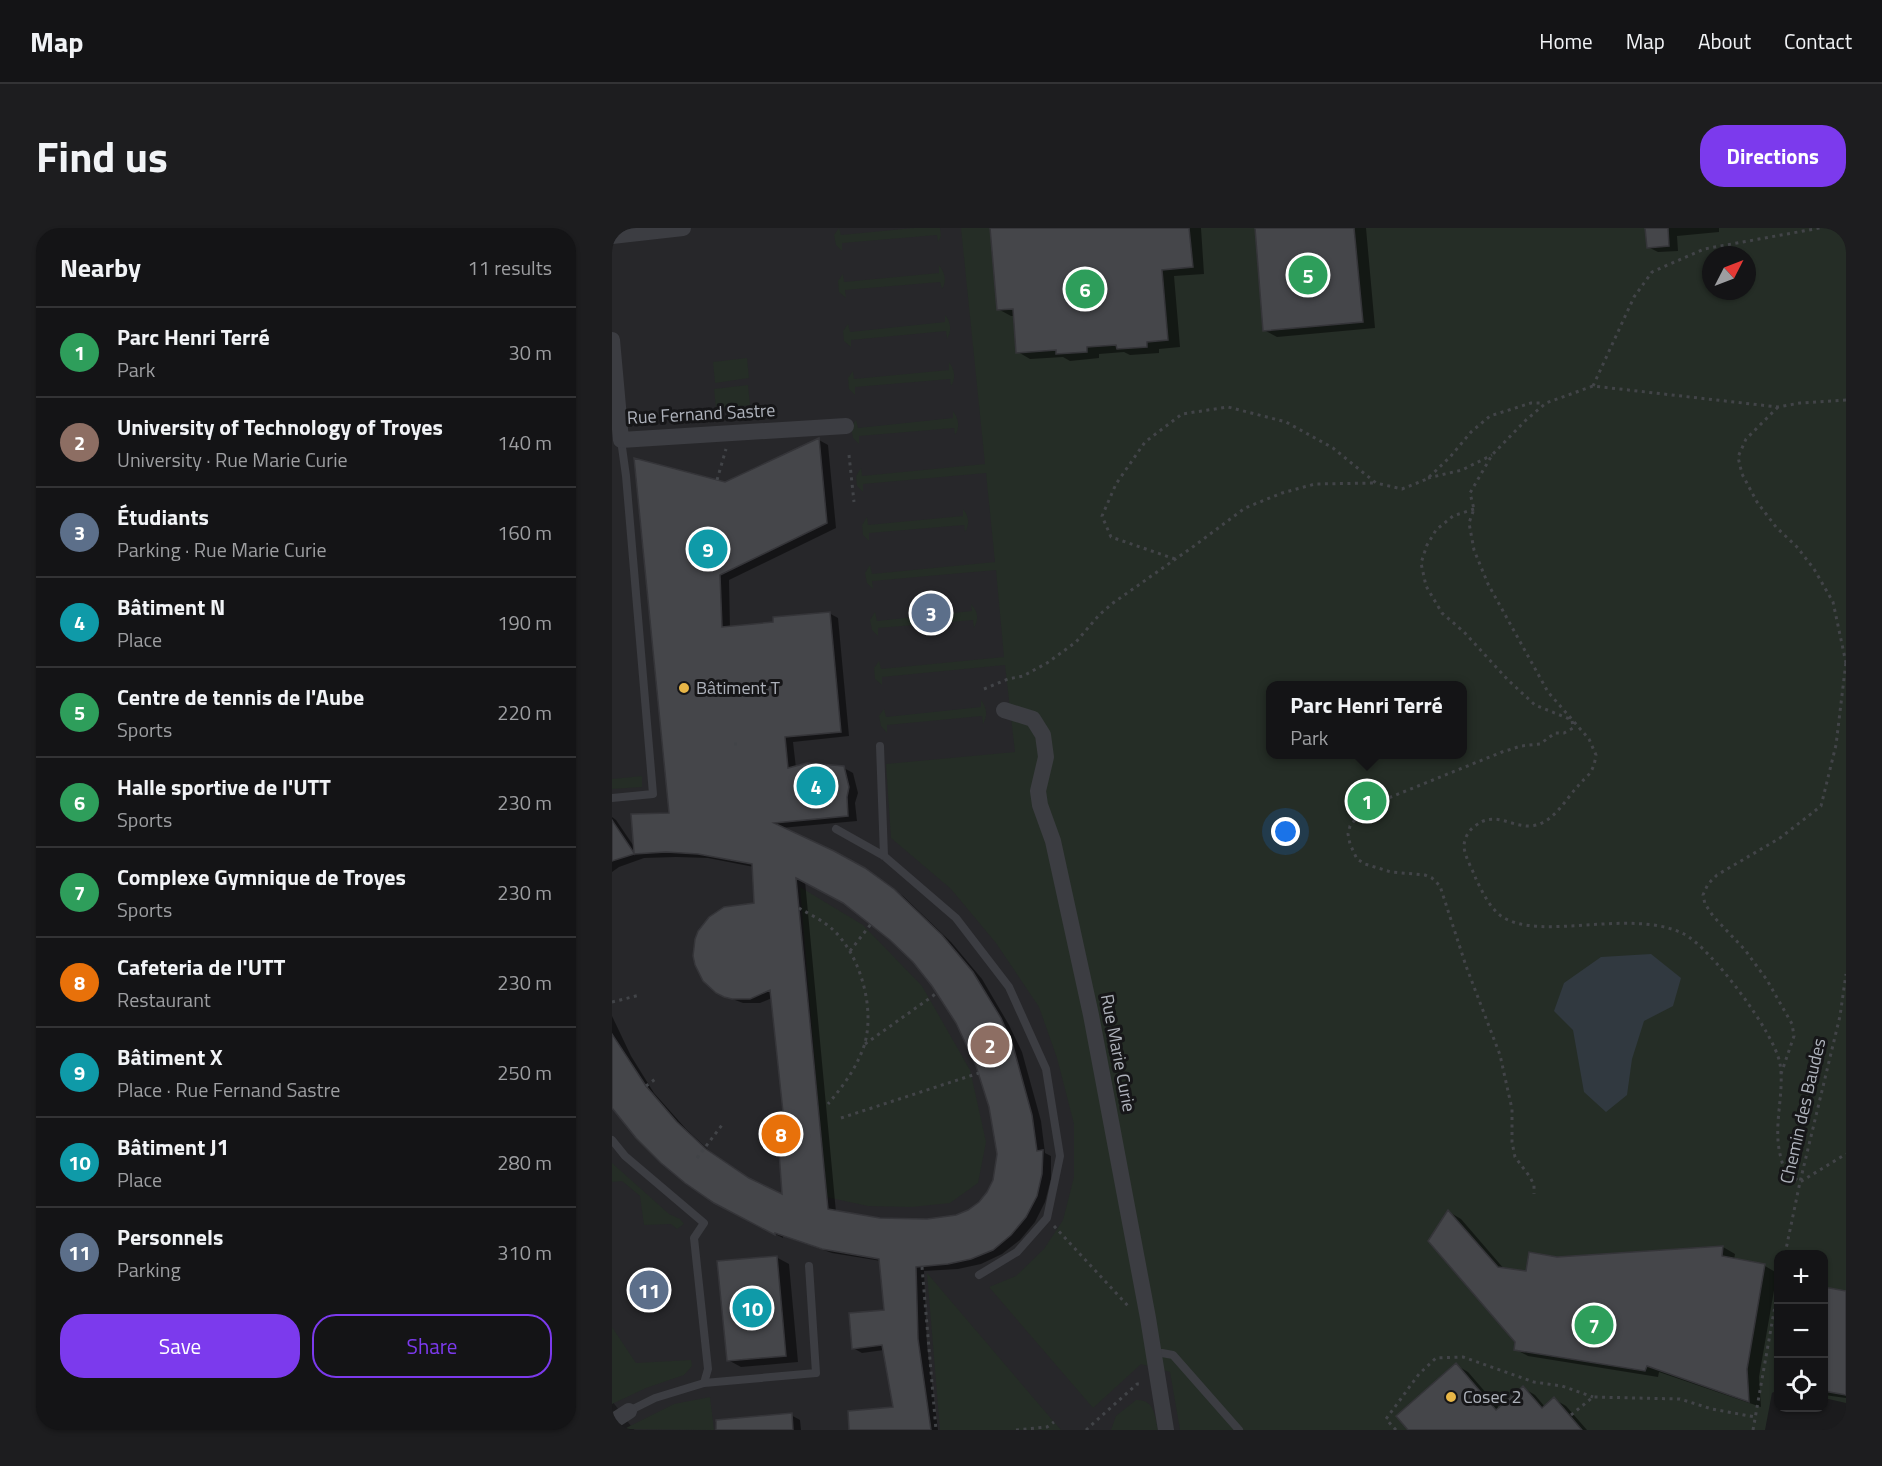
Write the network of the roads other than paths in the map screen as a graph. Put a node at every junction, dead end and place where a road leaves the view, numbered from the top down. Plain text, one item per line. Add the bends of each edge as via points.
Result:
1 (683, 228) edge
2 (612, 236) edge
3 (612, 339) edge
4 (846, 426) dead end
5 (621, 440) junction
6 (1004, 710) dead end
7 (880, 746) dead end
8 (612, 798) edge
9 (836, 829) dead end
10 (884, 856) junction
11 (612, 1140) edge
12 (809, 1266) dead end
13 (978, 1275) dead end
14 (1154, 1354) junction
15 (704, 1383) junction
16 (629, 1411) joint
17 (612, 1422) edge
18 (1166, 1430) edge
19 (1239, 1430) edge

1 - 2 street
3 - 5 street, Rue Fernand Sastre
4 - 5 street, Rue Fernand Sastre
5 - 8 lane via 653,794
6 - 14 street, Rue Marie Curie via 1033,719 1043,735 1046,756 1038,791 1040,805 1053,841 1084,984
7 - 10 lane
9 - 10 lane
10 - 13 lane via 956,918 1009,987 1046,1069 1060,1156 1047,1218 1017,1252
11 - 15 lane via 625,1156 704,1223 694,1238 708,1369
12 - 15 lane via 816,1373
14 - 18 street, Rue Marie Curie
14 - 19 lane via 1173,1355
15 - 16 lane via 655,1398
16 - 17 street

